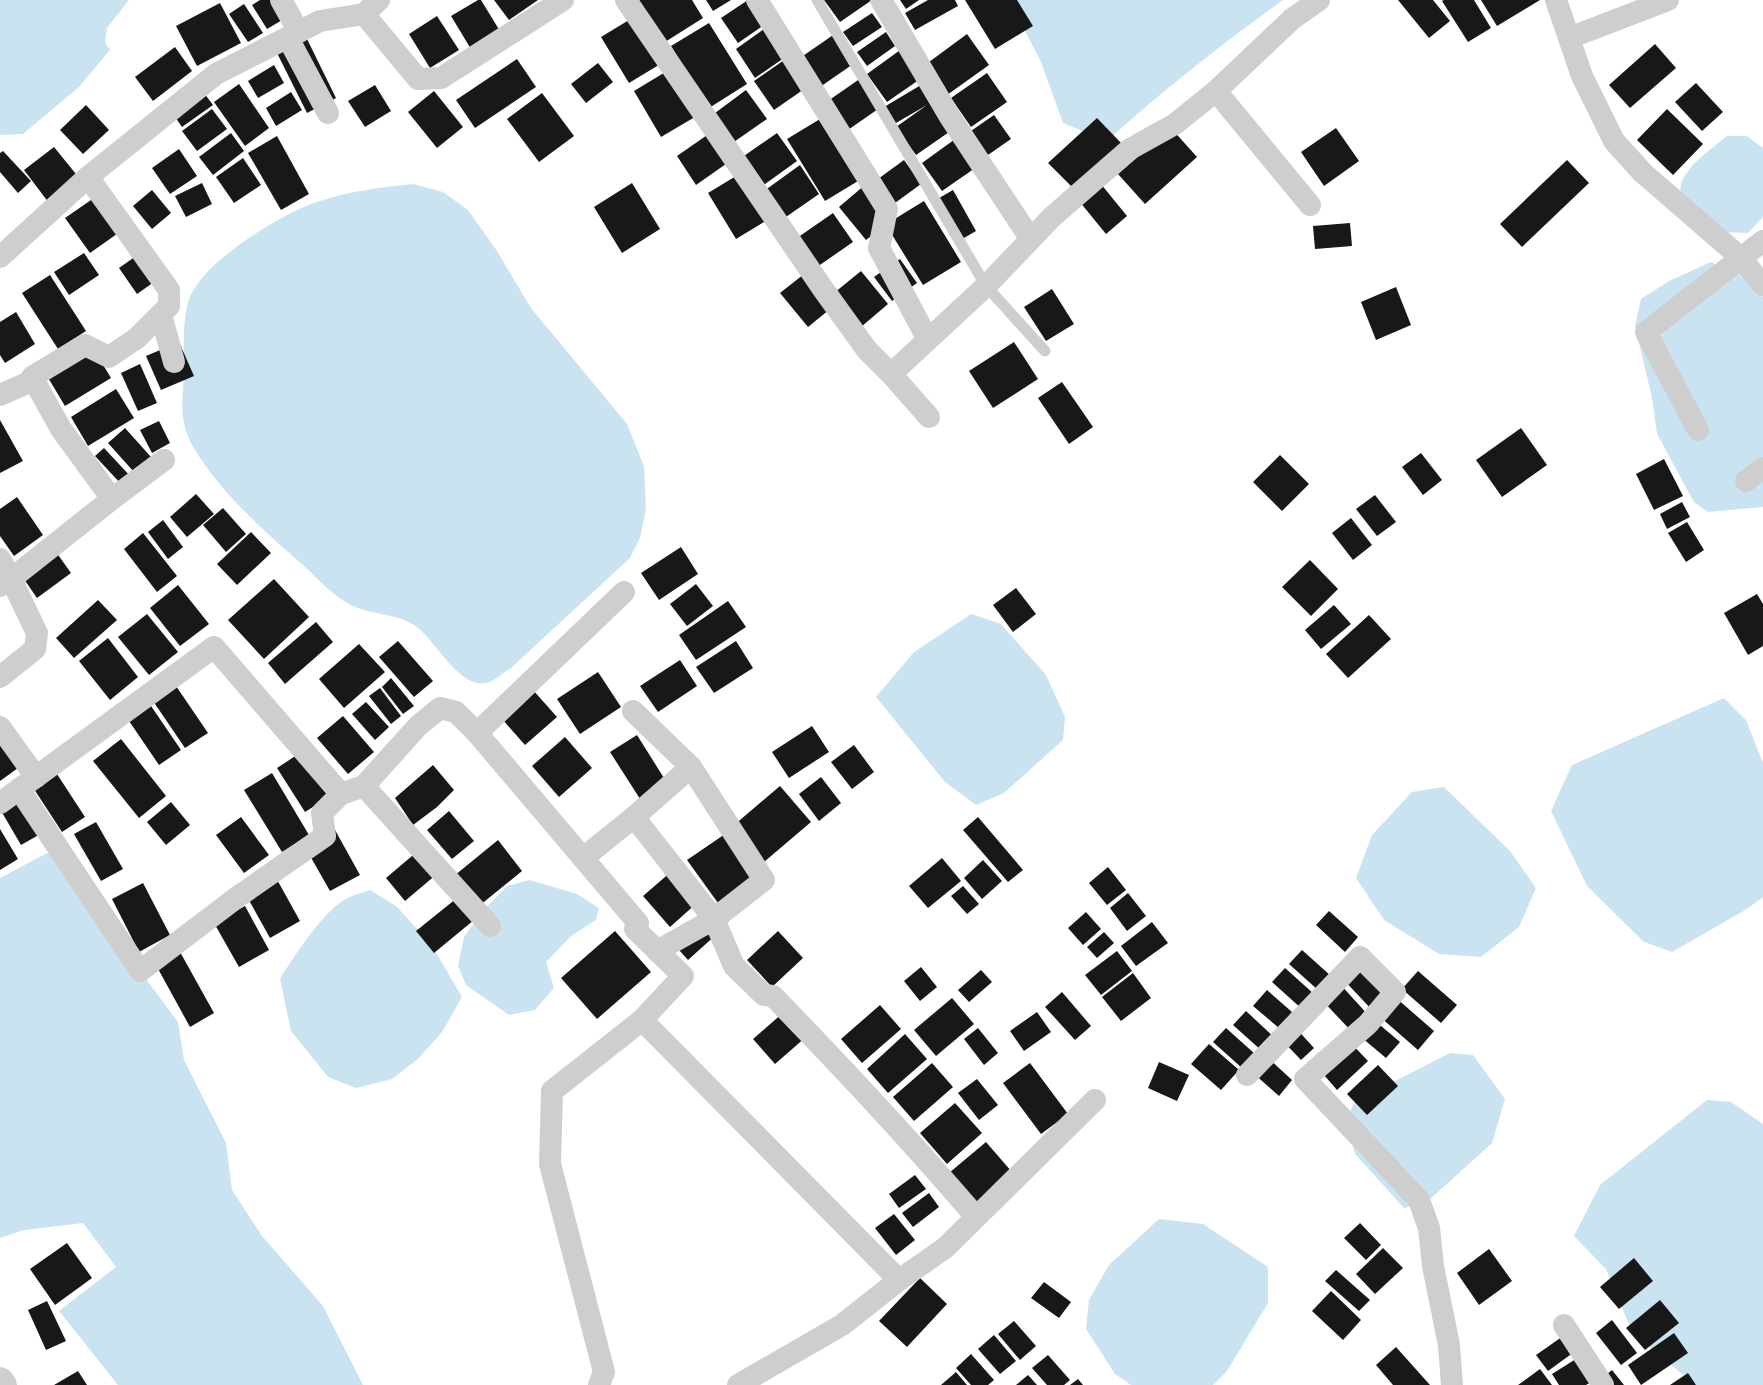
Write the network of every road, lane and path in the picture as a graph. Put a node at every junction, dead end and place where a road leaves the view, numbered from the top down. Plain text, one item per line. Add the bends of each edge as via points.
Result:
1 (281, 0) edge
2 (563, 0) edge
3 (626, 0) edge
4 (757, 0) edge
5 (817, 0) edge
6 (881, 0) edge
7 (1319, 0) edge
8 (1556, 0) edge
9 (1668, 0) edge
10 (371, 7) edge
11 (294, 35) junction
12 (1569, 38) junction
13 (1216, 91) junction
14 (328, 113) dead end
15 (88, 177) junction
16 (1310, 205) dead end
17 (1030, 238) junction
18 (1763, 241) edge
19 (0, 257) edge
20 (1740, 257) junction
21 (1763, 285) edge
22 (986, 286) junction
23 (161, 316) junction
24 (927, 338) junction
25 (1045, 351) dead end
26 (174, 362) dead end
27 (891, 374) junction
28 (34, 380) junction
29 (0, 395) edge
30 (929, 417) dead end
31 (1698, 430) dead end
32 (164, 460) dead end
33 (112, 499) junction
34 (0, 559) edge
35 (5, 583) edge
36 (624, 592) dead end
37 (0, 676) edge
38 (633, 711) dead end
39 (0, 726) edge
40 (476, 732) junction
41 (691, 767) junction
42 (28, 783) junction
43 (364, 786) junction
44 (341, 794) junction
45 (0, 803) edge
46 (634, 817) junction
47 (583, 858) junction
48 (714, 919) junction
49 (490, 926) dead end
50 (657, 951) junction
51 (642, 1020) junction
52 (1247, 1075) dead end
53 (1096, 1100) dead end
54 (976, 1217) junction
55 (898, 1280) junction
56 (1564, 1325) dead end
57 (0, 1381) edge
58 (3, 1385) edge
59 (599, 1385) edge
60 (738, 1385) edge
61 (1452, 1385) edge
62 (1604, 1385) edge

1 - 11 street
2 - 10 street via 441,78 418,79
3 - 27 street via 823,289 867,350
4 - 24 street via 886,209 879,248
5 - 22 lane
6 - 17 street via 950,117
7 - 13 street via 1292,19
8 - 12 street
9 - 12 street
10 - 11 street via 320,21
11 - 14 street
11 - 15 street via 216,74
12 - 20 street via 1582,76 1614,141 1643,173
13 - 16 street
13 - 17 street via 1175,124 1130,149
15 - 19 street
15 - 23 street via 168,290 169,306
17 - 22 street
18 - 20 street
20 - 21 street
20 - 31 street via 1646,332
22 - 24 street
22 - 25 lane
23 - 26 street
23 - 28 street via 109,357 85,345 32,377
24 - 27 street
27 - 30 street
28 - 29 street
28 - 33 street via 61,429
32 - 33 street
33 - 35 street
34 - 35 street
35 - 37 street via 37,633 35,649
36 - 40 street
38 - 41 street
39 - 42 street
40 - 43 street via 456,712 440,708 418,726
40 - 47 street
41 - 46 street
41 - 48 street via 764,880
42 - 44 street via 214,647
42 - 44 street via 140,971 325,836 322,813
42 - 45 street
43 - 44 street
43 - 49 street
46 - 47 street
46 - 48 street
47 - 50 street via 638,923 635,929
48 - 50 street
48 - 54 street via 734,966 764,995 773,996 819,1043
50 - 51 street via 683,976
51 - 55 street
51 - 59 street via 552,1091 550,1164 604,1372
52 - 61 street via 1360,957 1395,992 1368,1024 1304,1079 1419,1200 1429,1228 1433,1266 1450,1345
53 - 54 street
54 - 55 street via 945,1248
55 - 60 street via 842,1325
56 - 62 street
57 - 58 street

